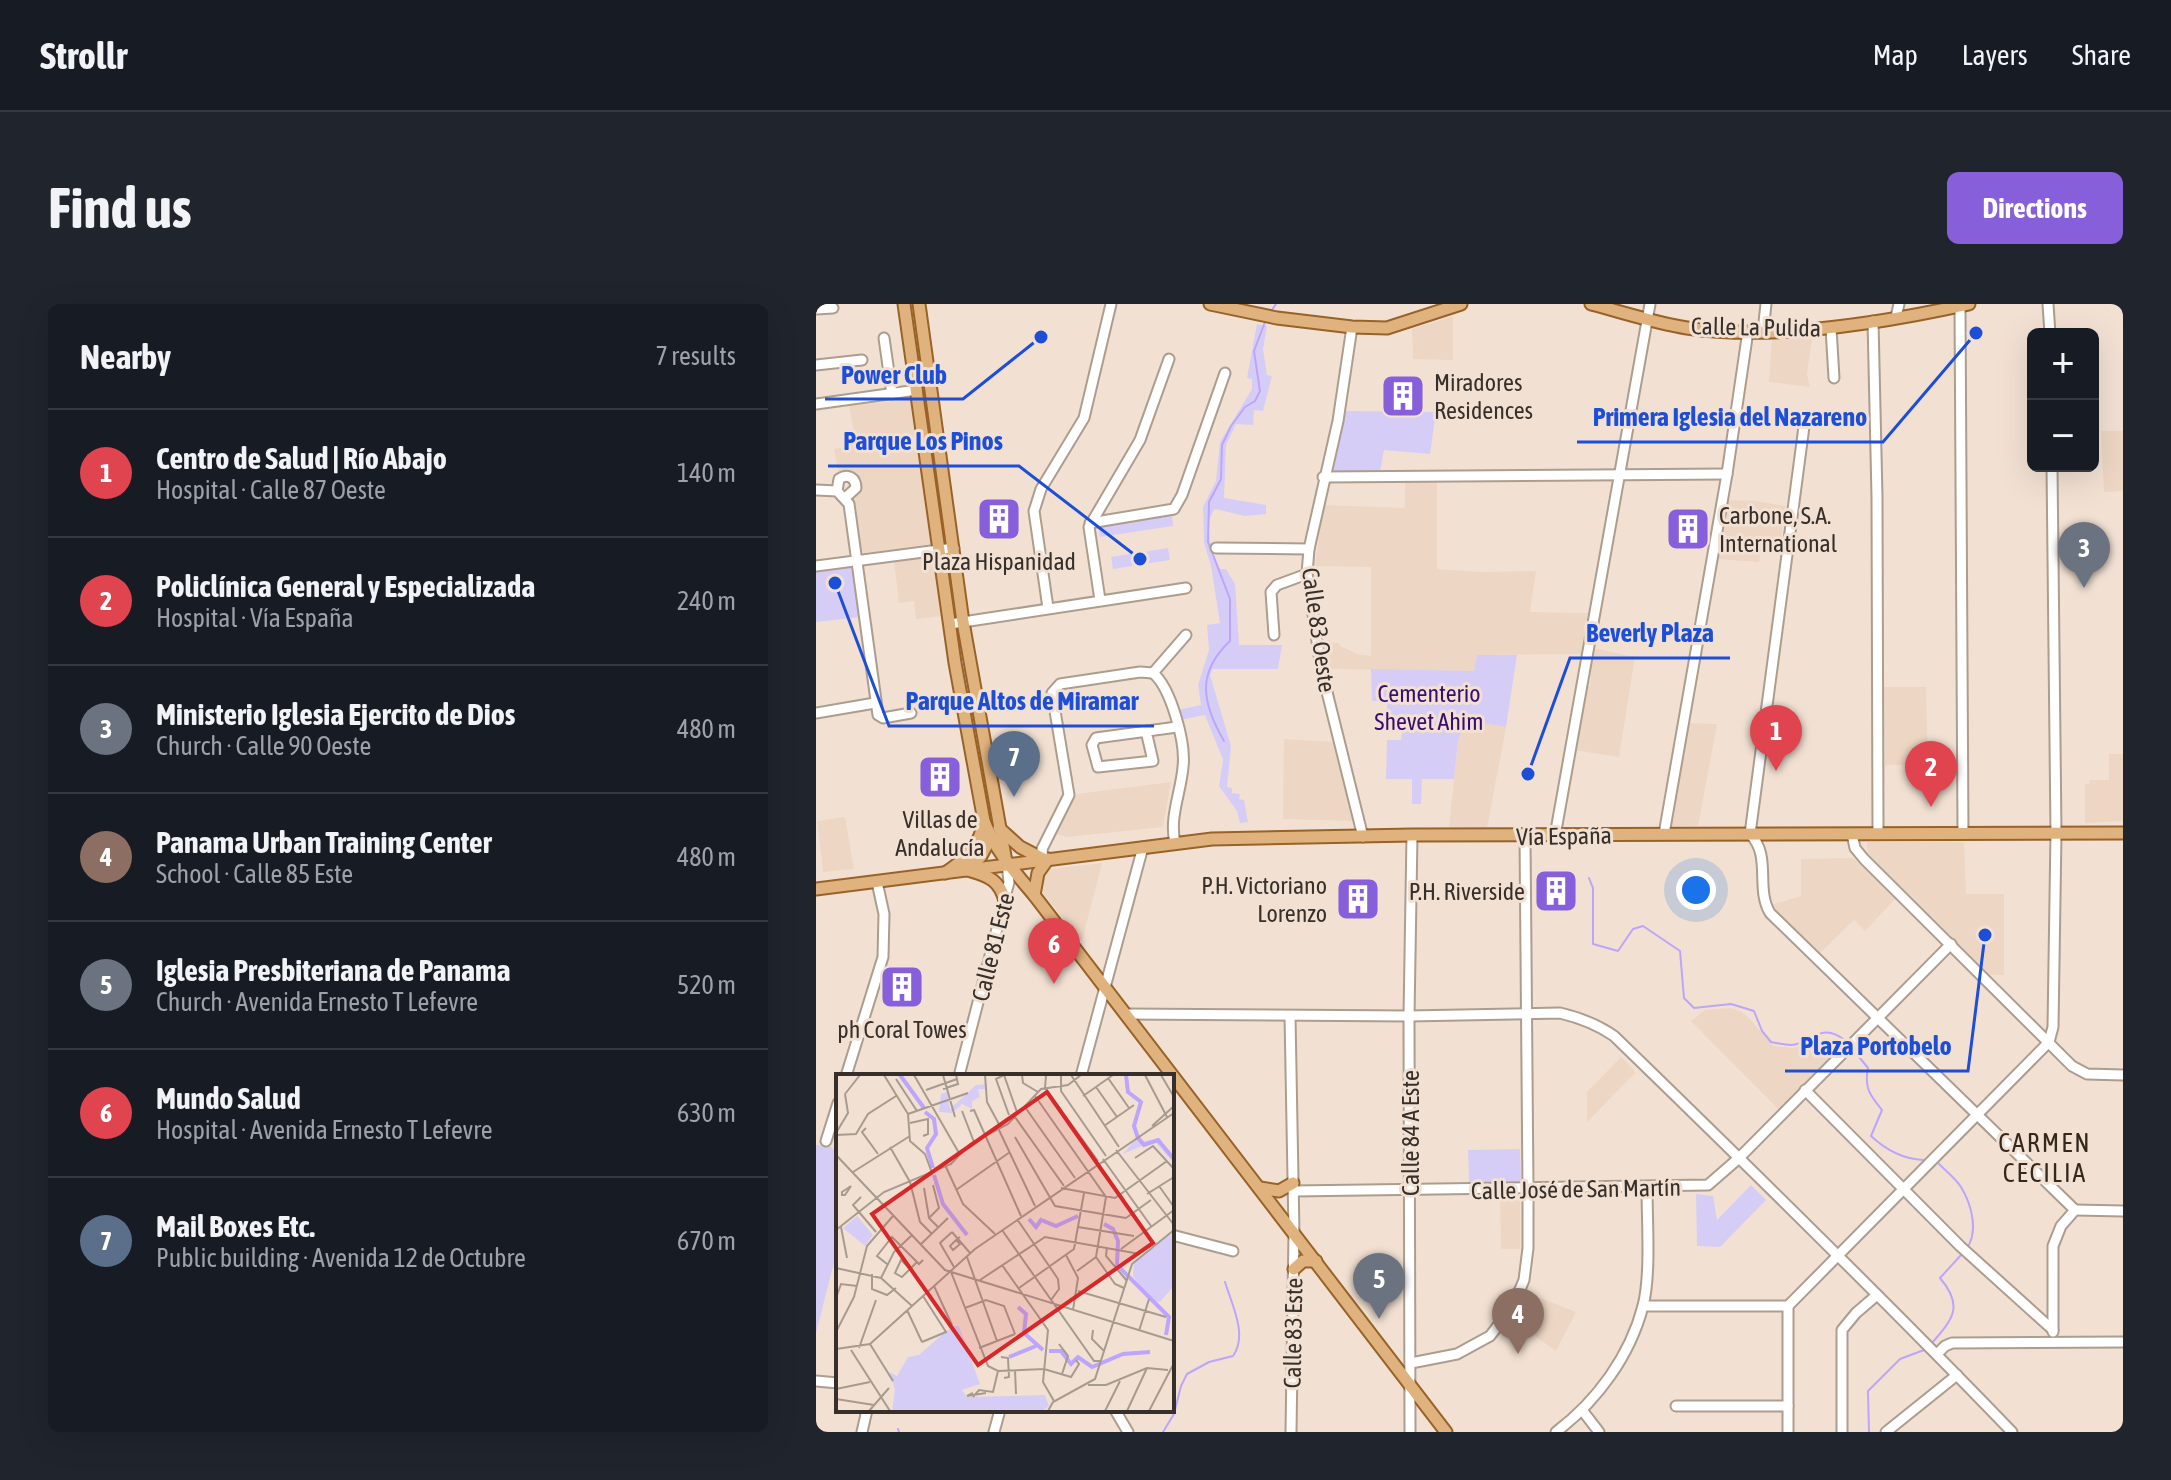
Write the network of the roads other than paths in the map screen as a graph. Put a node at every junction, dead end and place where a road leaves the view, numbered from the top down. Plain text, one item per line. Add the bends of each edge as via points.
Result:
1 (904, 304) edge
2 (919, 304) edge
3 (1111, 304) edge
4 (1210, 304) edge
5 (1461, 304) edge
6 (1591, 304) edge
7 (1650, 304) edge
8 (1766, 304) edge
9 (1899, 304) edge
10 (2048, 304) edge
11 (1965, 305) edge
12 (833, 308) dead end
13 (816, 309) edge
14 (1263, 310) edge
15 (1896, 317) junction
16 (1647, 319) junction
17 (1873, 321) junction
18 (1352, 327) junction
19 (1831, 328) junction
20 (2050, 328) edge
21 (1748, 331) junction
22 (1763, 331) junction
23 (884, 338) dead end
24 (1169, 359) dead end
25 (862, 360) dead end
26 (816, 365) edge
27 (1225, 373) dead end
28 (1834, 378) dead end
29 (917, 390) junction
30 (892, 394) junction
31 (816, 404) edge
32 (1805, 419) dead end
33 (2052, 472) edge
34 (1727, 474) junction
35 (1619, 475) junction
36 (1323, 477) junction
37 (816, 490) edge
38 (946, 492) junction
39 (932, 499) junction
40 (1090, 523) junction
41 (954, 548) junction
42 (1216, 548) dead end
43 (940, 549) junction
44 (1309, 549) junction
45 (857, 560) junction
46 (816, 566) edge
47 (1307, 574) junction
48 (1186, 588) dead end
49 (1100, 600) junction
50 (1048, 608) junction
51 (963, 622) junction
52 (950, 624) junction
53 (1186, 635) dead end
54 (1274, 635) dead end
55 (1153, 673) junction
56 (875, 703) junction
57 (816, 713) edge
58 (911, 713) dead end
59 (1177, 727) junction
60 (1146, 731) junction
61 (984, 821) junction
62 (999, 828) junction
63 (2056, 833) junction
64 (2123, 833) edge
65 (1664, 834) junction
66 (1750, 834) junction
67 (1852, 834) junction
68 (1878, 834) junction
69 (1963, 834) junction
70 (1412, 835) junction
71 (1525, 836) junction
72 (1555, 836) junction
73 (1363, 837) junction
74 (990, 839) junction
75 (1175, 842) junction
76 (1143, 847) junction
77 (1046, 859) junction
78 (1007, 864) junction
79 (967, 870) junction
80 (942, 874) junction
81 (877, 882) junction
82 (816, 889) edge
83 (1031, 892) junction
84 (1005, 901) junction
85 (1951, 944) junction
86 (1105, 988) junction
87 (1528, 1013) junction
88 (1126, 1014) junction
89 (1290, 1016) junction
90 (1409, 1016) junction
91 (1878, 1017) junction
92 (2049, 1042) junction
93 (847, 1074) edge
94 (960, 1074) edge
95 (1082, 1074) edge
96 (1172, 1074) edge
97 (2123, 1075) edge
98 (1174, 1077) edge
99 (1805, 1090) junction
100 (836, 1109) edge
101 (1977, 1115) junction
102 (826, 1141) dead end
103 (1739, 1158) junction
104 (1293, 1187) junction
105 (1259, 1188) junction
106 (1647, 1188) junction
107 (1528, 1189) junction
108 (1904, 1189) junction
109 (1410, 1191) junction
110 (2075, 1210) junction
111 (2123, 1211) edge
112 (1294, 1233) junction
113 (1174, 1236) edge
114 (1233, 1251) dead end
115 (1838, 1257) junction
116 (1316, 1261) junction
117 (1294, 1269) junction
118 (1877, 1295) junction
119 (1643, 1306) junction
120 (1788, 1306) junction
121 (2053, 1330) junction
122 (2053, 1342) junction
123 (2123, 1342) edge
124 (1931, 1349) junction
125 (1411, 1363) junction
126 (1957, 1375) junction
127 (816, 1381) edge
128 (836, 1383) edge
129 (1411, 1385) junction
130 (1676, 1406) dead end
131 (1788, 1406) junction
132 (1582, 1410) junction
133 (867, 1412) edge
134 (999, 1412) edge
135 (1116, 1412) edge
136 (862, 1432) edge
137 (994, 1432) edge
138 (1128, 1432) edge
139 (1291, 1432) edge
140 (1410, 1432) edge
141 (1446, 1432) edge
142 (1556, 1432) edge
143 (1599, 1432) edge
144 (1788, 1432) edge
145 (1842, 1432) edge
146 (1886, 1432) edge
147 (2012, 1432) edge

1 - 29 main road
2 - 38 main road
3 - 50 street via 1084,418 1041,489 1034,511
4 - 14 main road
5 - 18 main road via 1387,328
6 - 16 main road, Calle La Pulida
7 - 16 street
8 - 22 street
9 - 15 street
10 - 20 street
11 - 15 main road, Calle La Pulida
11 - 69 street
12 - 13 street
14 - 18 main road via 1277,318
15 - 17 main road, Calle La Pulida
16 - 21 main road, Calle La Pulida via 1688,328
16 - 35 street
17 - 19 main road, Calle La Pulida
17 - 68 street
18 - 36 street, Calle 83 Oeste via 1338,421
19 - 22 main road, Calle La Pulida
19 - 28 street
21 - 22 main road, Calle La Pulida
21 - 34 street
23 - 30 street
24 - 40 street via 1140,440
25 - 26 street
27 - 40 street via 1174,509
29 - 30 street
29 - 39 main road
30 - 31 street
32 - 66 street
33 - 63 street
34 - 35 street
34 - 65 street
35 - 36 street
35 - 72 street
36 - 44 street, Calle 83 Oeste
37 - 45 street via 841,494 849,504
38 - 39 main road
38 - 41 main road
39 - 43 main road
40 - 49 street
41 - 43 street
41 - 51 main road
42 - 44 street
43 - 45 street
43 - 52 main road
44 - 47 street, Calle 83 Oeste
45 - 46 street
45 - 56 street
47 - 54 street via 1271,592
47 - 73 street, Calle 83 Oeste via 1321,668
48 - 49 street
49 - 50 street
50 - 51 street
51 - 52 street
51 - 62 main road
52 - 61 main road
53 - 55 street
55 - 59 street via 1167,691
55 - 77 street via 1060,684 1052,693 1069,795 1042,849
56 - 57 street
56 - 58 street via 880,717
59 - 60 street
59 - 75 street via 1184,766 1172,831
60 - 60 street via 1096,738 1092,745 1098,767 1153,761
61 - 74 main road
61 - 80 main road via 974,847
62 - 77 main road via 1020,847
62 - 78 main road
63 - 64 main road, Vía España
63 - 69 main road, Vía España
63 - 92 street
65 - 66 main road, Vía España
65 - 72 main road, Vía España
66 - 67 main road, Vía España
66 - 91 street via 1761,850 1764,904 1770,913
67 - 68 main road, Vía España
67 - 85 street via 1864,859
68 - 69 main road, Vía España
70 - 71 main road, Vía España
70 - 73 main road, Vía España
70 - 90 street, Calle 84 A Este
71 - 72 main road, Vía España
71 - 87 street
73 - 75 main road, Vía España
74 - 78 main road
74 - 79 main road
75 - 76 main road, Vía España
76 - 77 main road, Vía España
76 - 86 street
77 - 78 main road, Vía España
77 - 83 main road
78 - 79 main road, Vía España
78 - 83 main road
78 - 84 street, Calle 81 Este
79 - 80 main road, Vía España
79 - 84 main road via 991,878
80 - 81 main road, Vía España
81 - 82 main road, Vía España
81 - 93 street via 885,925 883,957
83 - 84 main road via 1015,889
83 - 86 main road
84 - 94 street, Calle 81 Este
85 - 91 street, Calle José de San Martín
85 - 92 street
86 - 88 main road
86 - 95 street
87 - 90 street
87 - 103 street via 1560,1013 1601,1026
87 - 107 street
88 - 89 street
88 - 96 main road
89 - 90 street
89 - 104 street, Calle 83 Este
90 - 109 street, Calle 84 A Este
91 - 99 street, Calle José de San Martín
91 - 101 street
92 - 97 street via 2078,1071
92 - 101 street
98 - 105 main road
99 - 103 street, Calle José de San Martín
99 - 108 street
100 - 102 street
101 - 108 street
101 - 110 street
103 - 106 street, Calle José de San Martín via 1708,1185
103 - 115 street
104 - 105 main road
104 - 109 street, Calle José de San Martín
104 - 112 street, Calle 83 Este
105 - 112 main road
106 - 107 street, Calle José de San Martín
106 - 119 street
107 - 109 street, Calle José de San Martín
107 - 125 street via 1524,1280 1503,1322 1472,1348
108 - 115 street
108 - 121 street
109 - 125 street, Calle 84 A Este
110 - 111 street
110 - 121 street via 2053,1246
112 - 116 main road
112 - 117 street, Calle 83 Este
113 - 114 street
115 - 118 street
115 - 120 street
116 - 117 main road via 1303,1261
116 - 129 main road
117 - 139 street, Calle 83 Este
118 - 124 street
118 - 145 street via 1842,1330
119 - 120 street
119 - 132 street via 1618,1362
120 - 131 street
121 - 122 street
122 - 123 street
122 - 124 street via 1952,1343
124 - 126 street
125 - 129 street, Calle 84 A Este
126 - 146 street
126 - 147 street
127 - 128 street
129 - 140 street, Calle 84 A Este
129 - 141 main road
130 - 131 street
131 - 144 street
132 - 142 street
132 - 143 street
133 - 136 street
134 - 137 street
135 - 138 street

